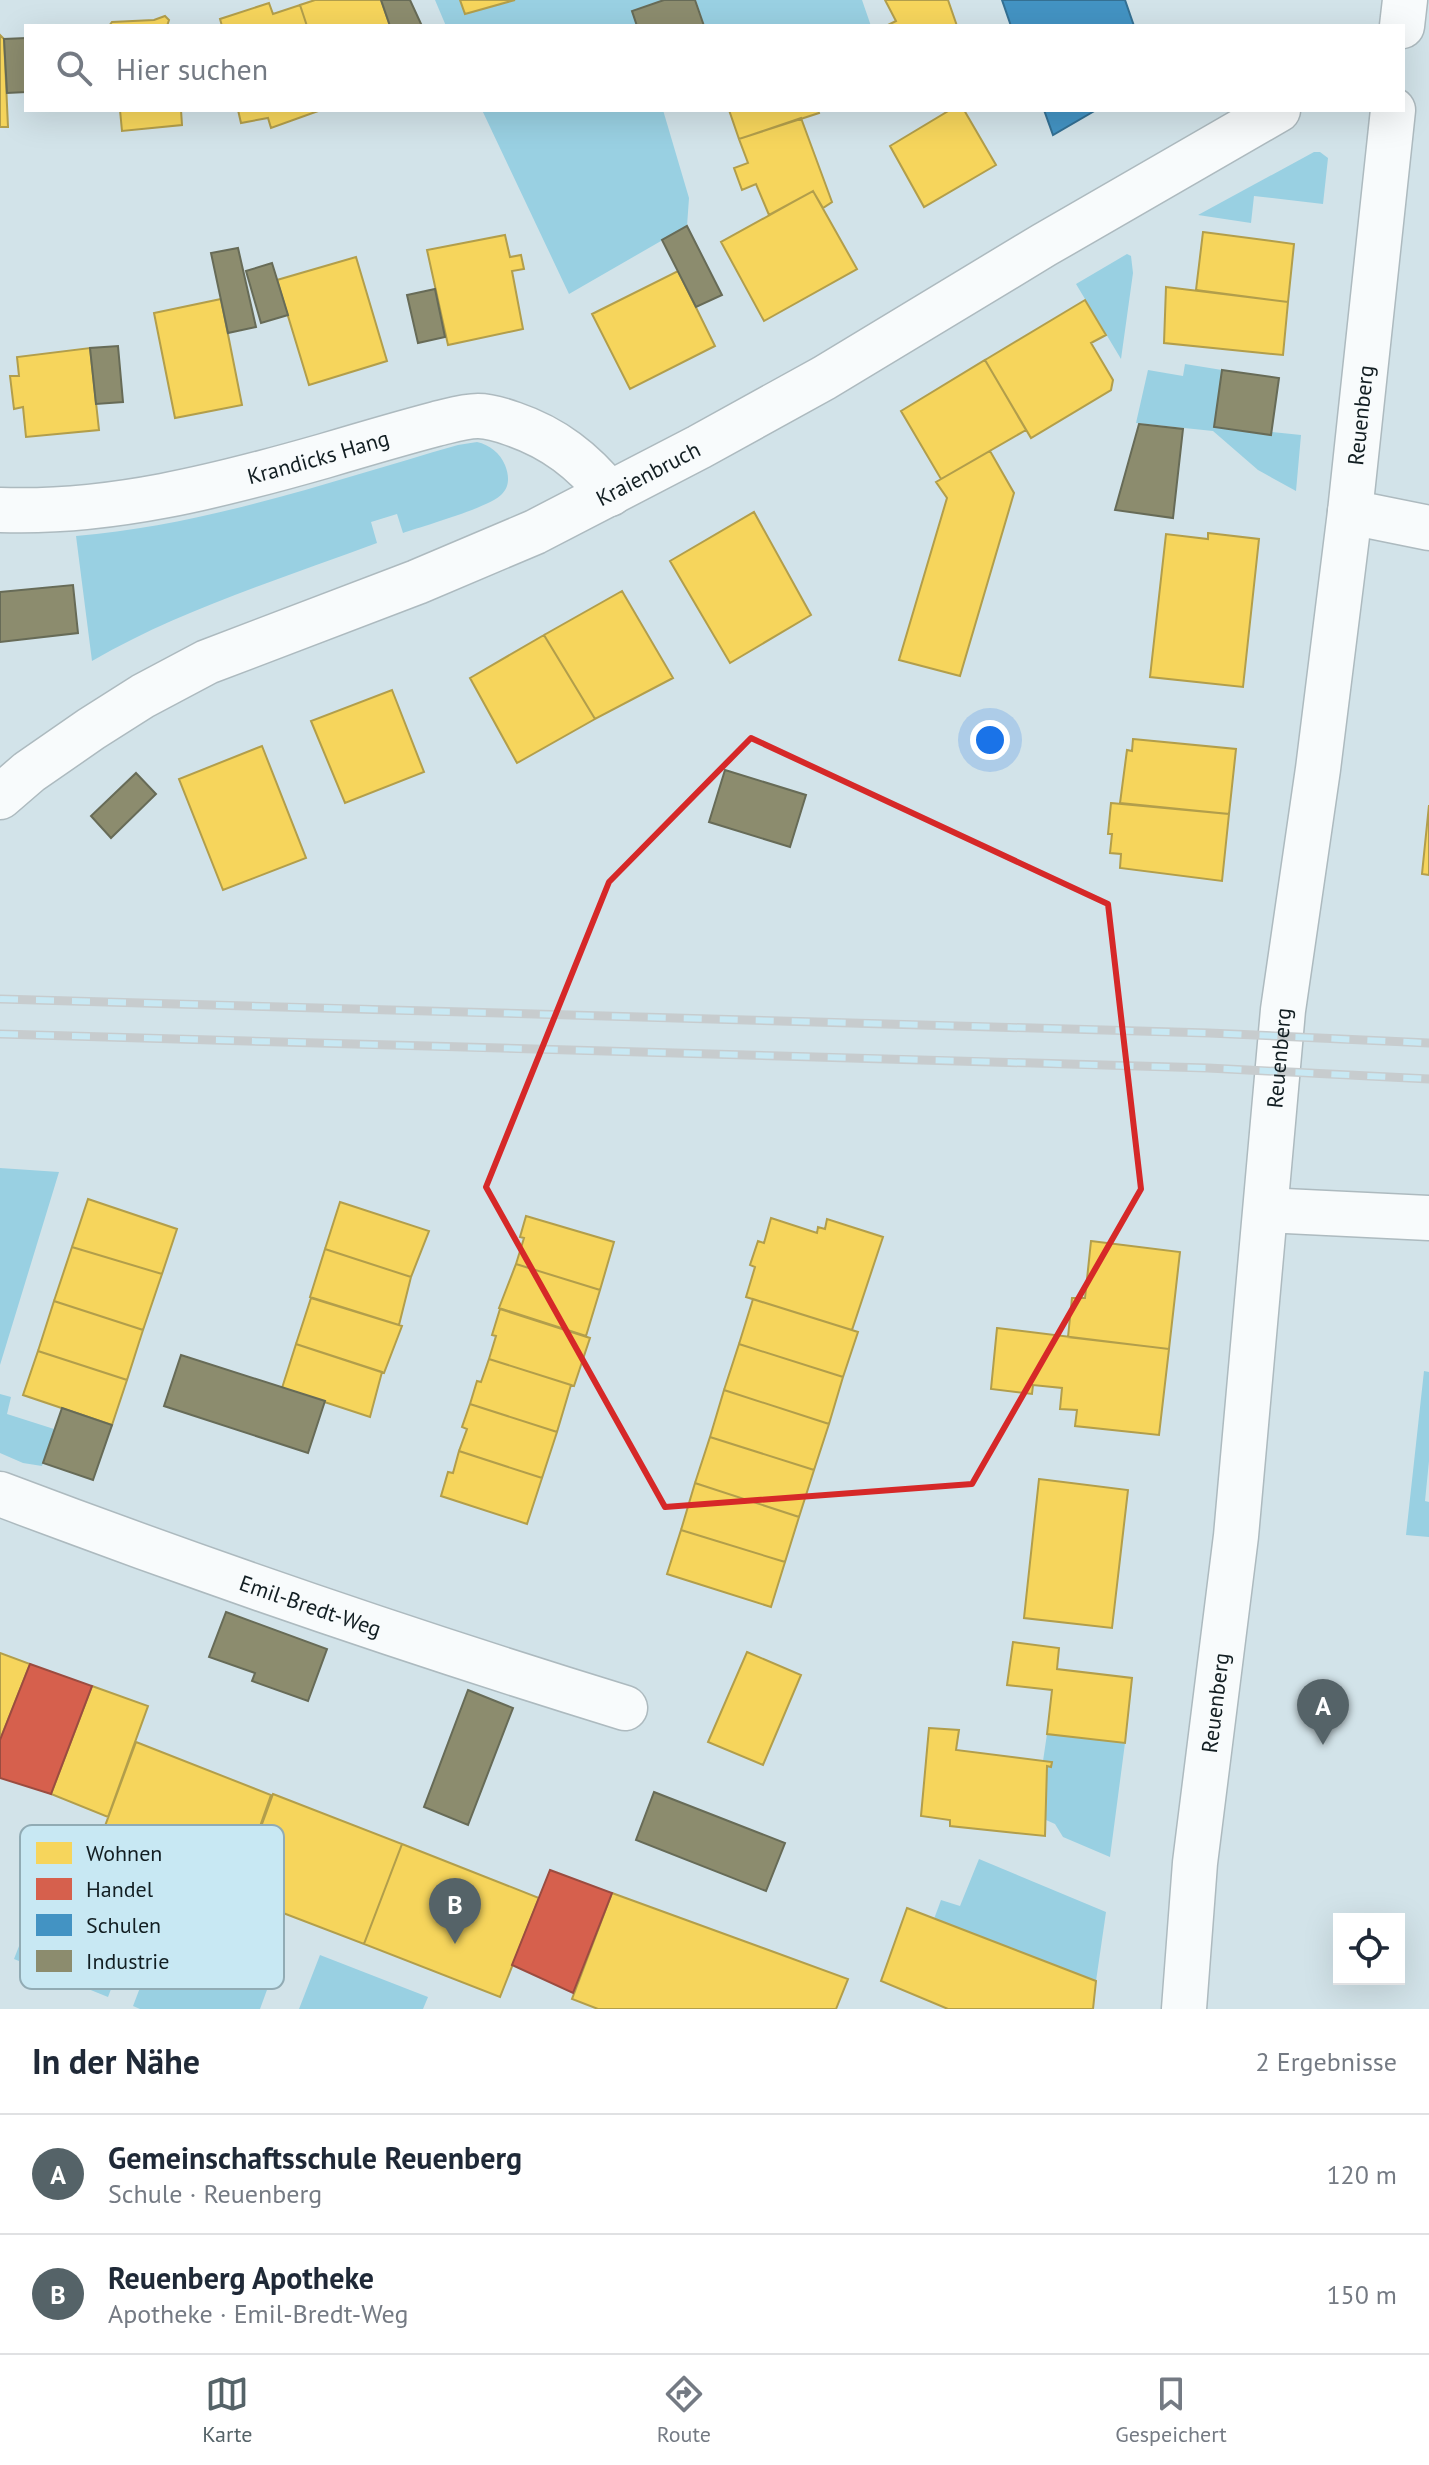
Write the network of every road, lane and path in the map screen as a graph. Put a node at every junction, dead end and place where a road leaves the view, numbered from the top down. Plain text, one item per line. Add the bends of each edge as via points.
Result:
1 (1405, 0) edge
2 (1402, 24) edge
3 (1275, 112) edge
4 (1393, 112) edge
5 (610, 494) junction
6 (0, 510) edge
7 (1350, 512) junction
8 (1429, 528) edge
9 (0, 797) edge
10 (1266, 1210) junction
11 (1429, 1218) edge
12 (0, 1494) edge
13 (625, 1708) dead end
14 (1184, 2009) edge

1 - 2 street
3 - 5 street, Kraienbruch via 824,378
4 - 7 street, Reuenberg
5 - 6 street, Krandicks Hang via 583,463 552,441 479,415 171,495
5 - 9 street, Kraienbruch via 417,582 207,662 91,729
7 - 8 street
7 - 10 street, Reuenberg via 1283,1010
10 - 11 street
10 - 14 street, Reuenberg
12 - 13 street, Emil-Bredt-Weg via 182,1562

